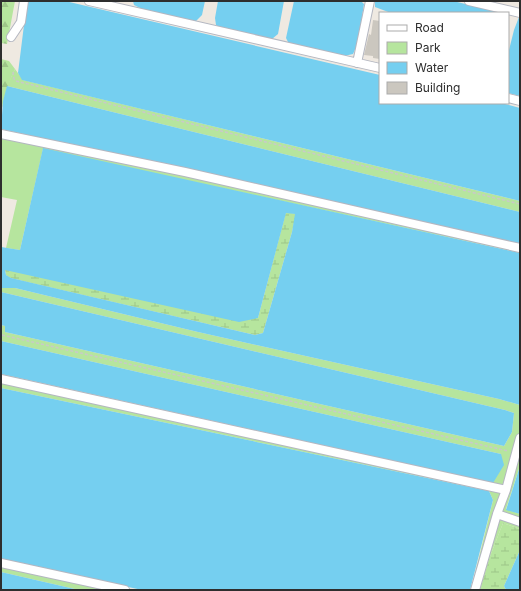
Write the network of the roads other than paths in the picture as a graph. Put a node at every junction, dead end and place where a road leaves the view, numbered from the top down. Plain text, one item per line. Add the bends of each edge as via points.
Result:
1 (24, 1) edge
2 (89, 1) edge
3 (370, 1) edge
4 (469, 1) edge
5 (520, 13) edge
6 (11, 37) dead end
7 (357, 63) junction
8 (379, 68) edge
9 (509, 98) edge
10 (520, 101) edge
11 (1, 134) edge
12 (520, 248) edge
13 (1, 379) edge
14 (520, 438) edge
15 (506, 490) junction
16 (497, 514) junction
17 (520, 522) edge
18 (1, 563) edge
19 (125, 590) edge
20 (475, 590) edge

1 - 6 street via 21,22
2 - 7 street
3 - 7 street
4 - 5 street
7 - 8 street
9 - 10 street
11 - 12 street via 185,172
13 - 15 street
14 - 15 street
15 - 16 street
16 - 17 street
16 - 20 street
18 - 19 street

